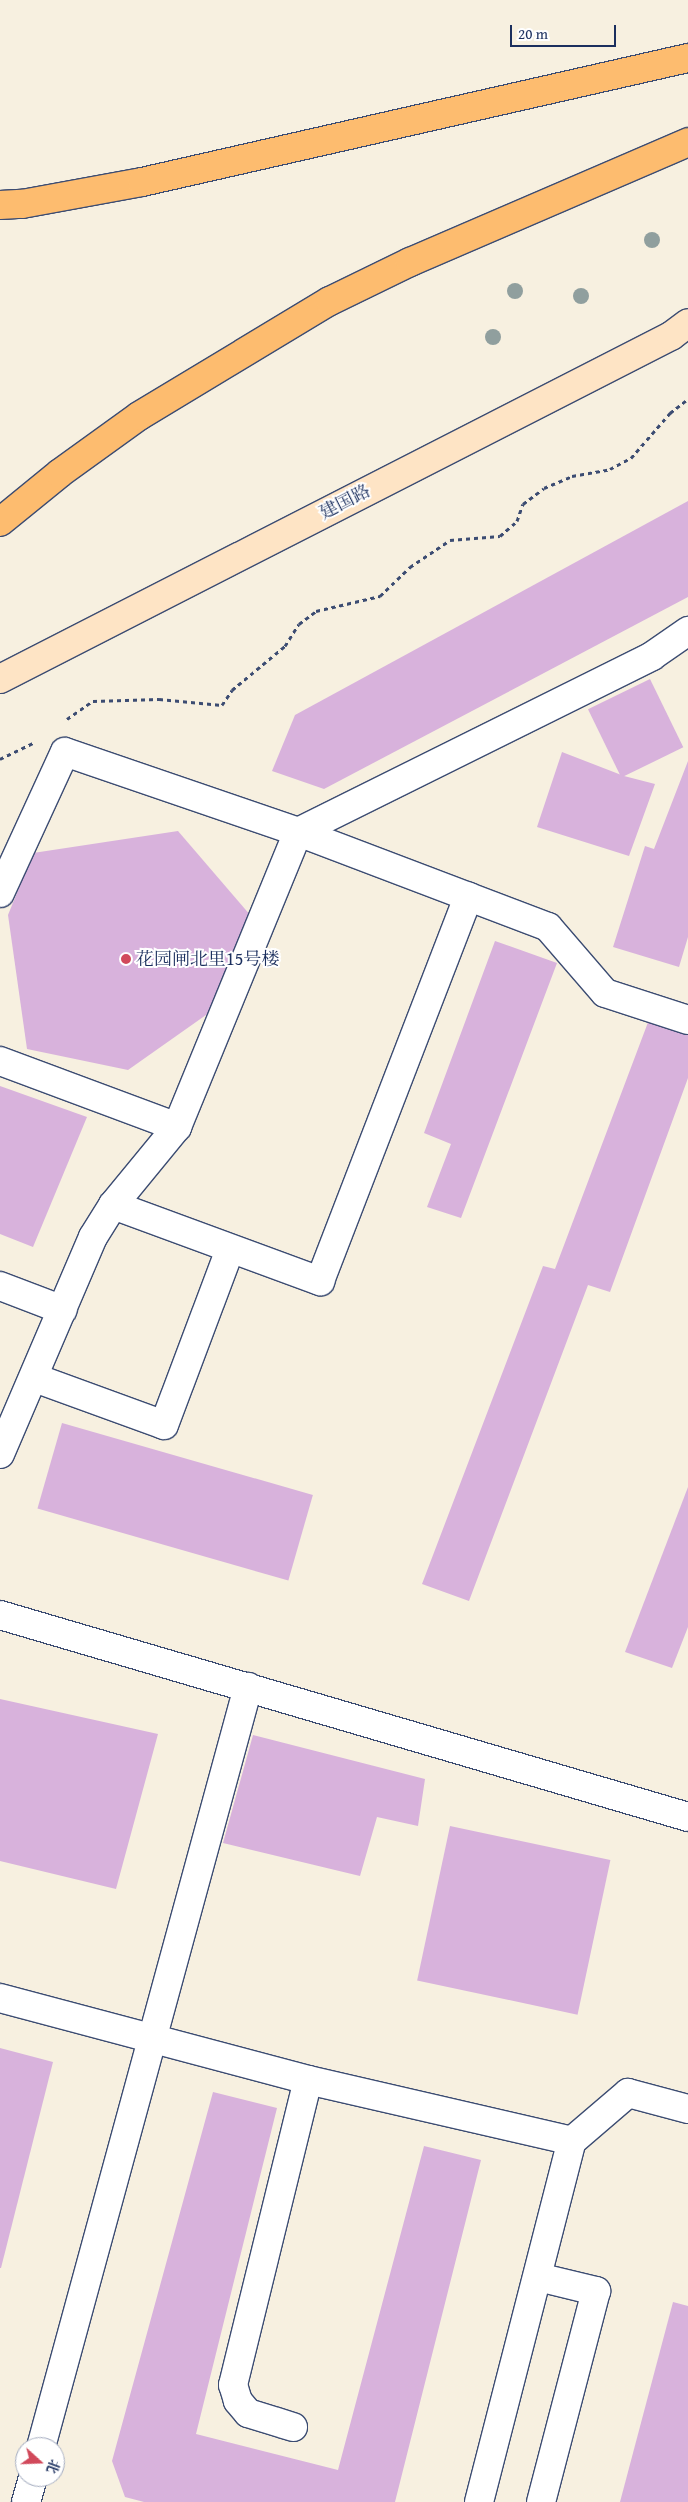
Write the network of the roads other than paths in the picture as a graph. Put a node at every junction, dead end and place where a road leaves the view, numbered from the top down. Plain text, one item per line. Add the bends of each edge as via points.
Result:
1 (688, 58) edge
2 (688, 142) edge
3 (0, 205) edge
4 (688, 323) edge
5 (0, 522) edge
6 (688, 631) edge
7 (0, 678) edge
8 (298, 832) junction
9 (0, 893) edge
10 (468, 897) junction
11 (688, 1020) edge
12 (0, 1060) edge
13 (177, 1127) junction
14 (113, 1205) junction
15 (230, 1249) junction
16 (0, 1286) edge
17 (62, 1310) junction
18 (35, 1378) junction
19 (0, 1454) edge
20 (0, 1615) edge
21 (248, 1686) junction
22 (688, 1817) edge
23 (0, 1998) edge
24 (150, 2038) junction
25 (308, 2080) junction
26 (688, 2109) edge
27 (572, 2141) junction
28 (538, 2277) junction
29 (293, 2427) dead end
30 (44, 2437) edge
31 (30, 2487) edge
32 (26, 2502) edge
33 (479, 2502) edge
34 (541, 2502) edge

1 - 3 highway via 142,182 22,204
2 - 5 highway via 427,254 330,301 139,416 60,473
4 - 7 main road, 建国路 via 671,336
6 - 8 street via 652,656
8 - 9 street via 64,752
8 - 10 street
8 - 13 street
10 - 11 street via 548,927 605,993
10 - 15 street via 320,1281
12 - 13 street
13 - 14 street
14 - 15 street
14 - 17 street via 93,1237
15 - 18 street via 164,1425
16 - 17 street
17 - 18 street
18 - 19 street
20 - 21 street
21 - 22 street
21 - 24 street
23 - 24 street
24 - 25 street
24 - 30 street
25 - 27 street
25 - 29 street via 233,2385 238,2401 248,2413
26 - 27 street via 628,2093
27 - 28 street
28 - 33 street
28 - 34 street via 596,2291
31 - 32 street

